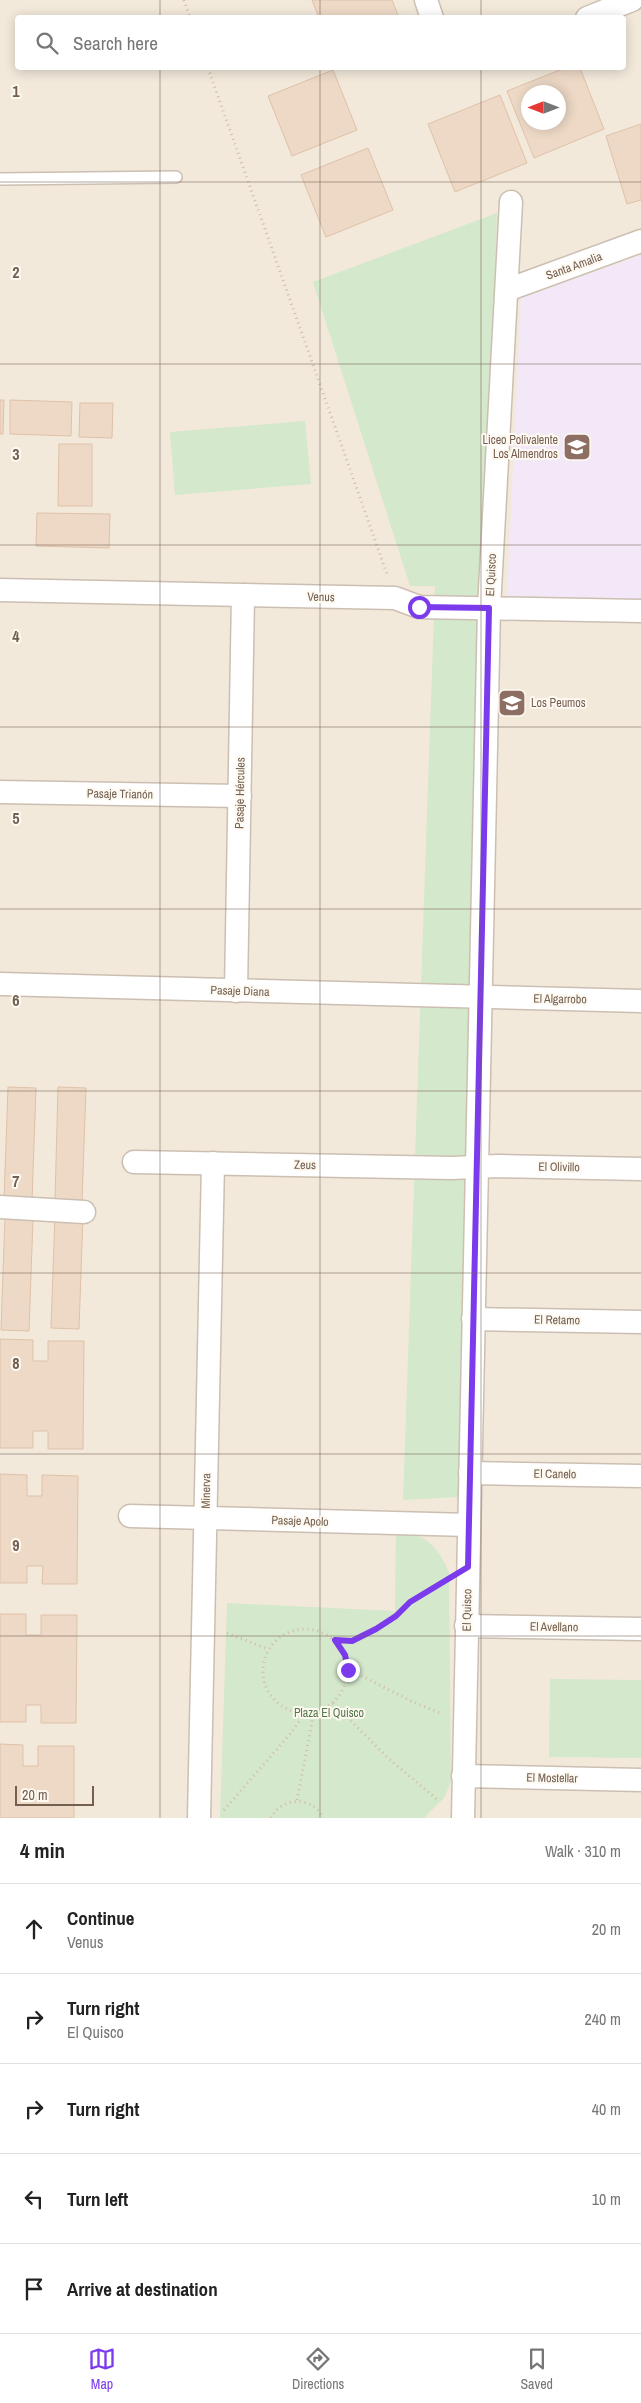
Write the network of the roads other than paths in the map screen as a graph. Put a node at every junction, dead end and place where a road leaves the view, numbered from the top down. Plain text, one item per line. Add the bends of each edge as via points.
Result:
1 (426, 0) edge
2 (620, 2) edge
3 (431, 15) edge
4 (593, 15) edge
5 (176, 177) dead end
6 (0, 179) edge
7 (511, 202) dead end
8 (641, 241) edge
9 (507, 290) junction
10 (0, 590) edge
11 (244, 595) junction
12 (489, 608) junction
13 (641, 611) edge
14 (0, 792) edge
15 (240, 796) junction
16 (0, 984) edge
17 (236, 990) junction
18 (480, 998) junction
19 (641, 1001) edge
20 (134, 1162) dead end
21 (212, 1163) junction
22 (476, 1167) junction
23 (641, 1169) edge
24 (0, 1207) edge
25 (84, 1212) dead end
26 (473, 1319) junction
27 (641, 1322) edge
28 (470, 1473) junction
29 (641, 1476) edge
30 (130, 1516) dead end
31 (206, 1518) junction
32 (469, 1525) junction
33 (466, 1626) junction
34 (641, 1629) edge
35 (463, 1776) junction
36 (641, 1780) edge
37 (454, 1812) edge
38 (200, 1818) edge

1 - 3 street
2 - 4 street
5 - 6 lane
7 - 9 street, El Quisco
8 - 9 street, Santa Amalia
9 - 12 street, El Quisco
10 - 11 street, Venus
11 - 12 street, Venus via 395,598 419,607
11 - 15 street, Pasaje Hércules
12 - 13 street, Venus
12 - 18 street, El Quisco
14 - 15 street, Pasaje Trianón
15 - 17 street, Pasaje Hércules
16 - 17 street, Pasaje Diana
17 - 18 street, Pasaje Diana
18 - 19 street, El Algarrobo
18 - 22 street, El Quisco
20 - 21 street, Zeus
21 - 22 street, Zeus
21 - 31 street, Minerva
22 - 23 street, El Olivillo
22 - 26 street, El Quisco
24 - 25 street
26 - 27 street, El Retamo
26 - 28 street, El Quisco
28 - 29 street, El Canelo
28 - 32 street, El Quisco
30 - 31 street, Pasaje Apolo
31 - 32 street, Pasaje Apolo
31 - 38 street, Minerva
32 - 33 street, El Quisco
33 - 34 street, El Avellano
33 - 35 street, El Quisco
35 - 36 street, El Mostellar
35 - 37 street, El Quisco

